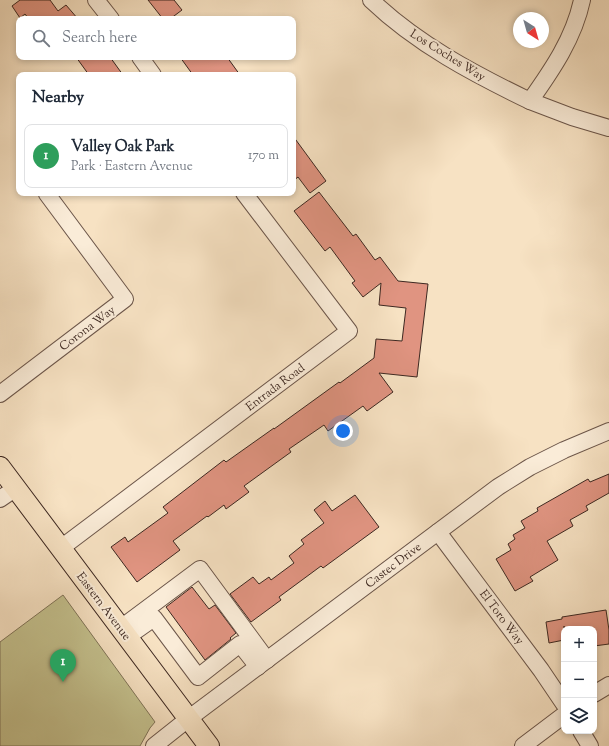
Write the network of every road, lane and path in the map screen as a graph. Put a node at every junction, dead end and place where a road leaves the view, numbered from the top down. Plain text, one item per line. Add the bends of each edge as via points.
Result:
1 (96, 0) edge
2 (371, 0) edge
3 (582, 0) edge
4 (109, 16) edge
5 (142, 60) edge
6 (152, 72) edge
7 (530, 101) junction
8 (609, 128) edge
9 (47, 196) edge
10 (246, 196) edge
11 (0, 394) edge
12 (609, 431) edge
13 (0, 467) edge
14 (8, 494) edge
15 (438, 532) junction
16 (61, 548) junction
17 (124, 632) junction
18 (262, 663) junction
19 (609, 685) edge
20 (597, 692) edge
21 (561, 699) edge
22 (561, 717) edge
23 (188, 719) junction
24 (583, 734) edge
25 (154, 746) edge
26 (209, 746) edge
27 (523, 746) edge
28 (590, 746) edge

1 - 4 street
2 - 7 street, Los Coches Way via 414,35 448,58
3 - 7 street via 571,33 554,67
5 - 6 street
7 - 8 street, Los Coches Way
9 - 11 street, Corona Way via 125,300
10 - 16 street, Entrada Road via 349,331
12 - 15 street, Castec Drive via 530,468 498,487
13 - 14 main road, Eastern Avenue
14 - 16 main road, Eastern Avenue
15 - 18 street, Castec Drive
15 - 21 street, El Toro Way via 542,670
16 - 17 main road, Eastern Avenue
17 - 18 street via 154,618 198,677 240,644
17 - 18 street via 200,569
17 - 23 main road, Eastern Avenue
18 - 23 street, Castec Drive
19 - 20 street
22 - 27 street
23 - 25 street, Castec Drive
23 - 26 main road, Eastern Avenue
24 - 28 street

